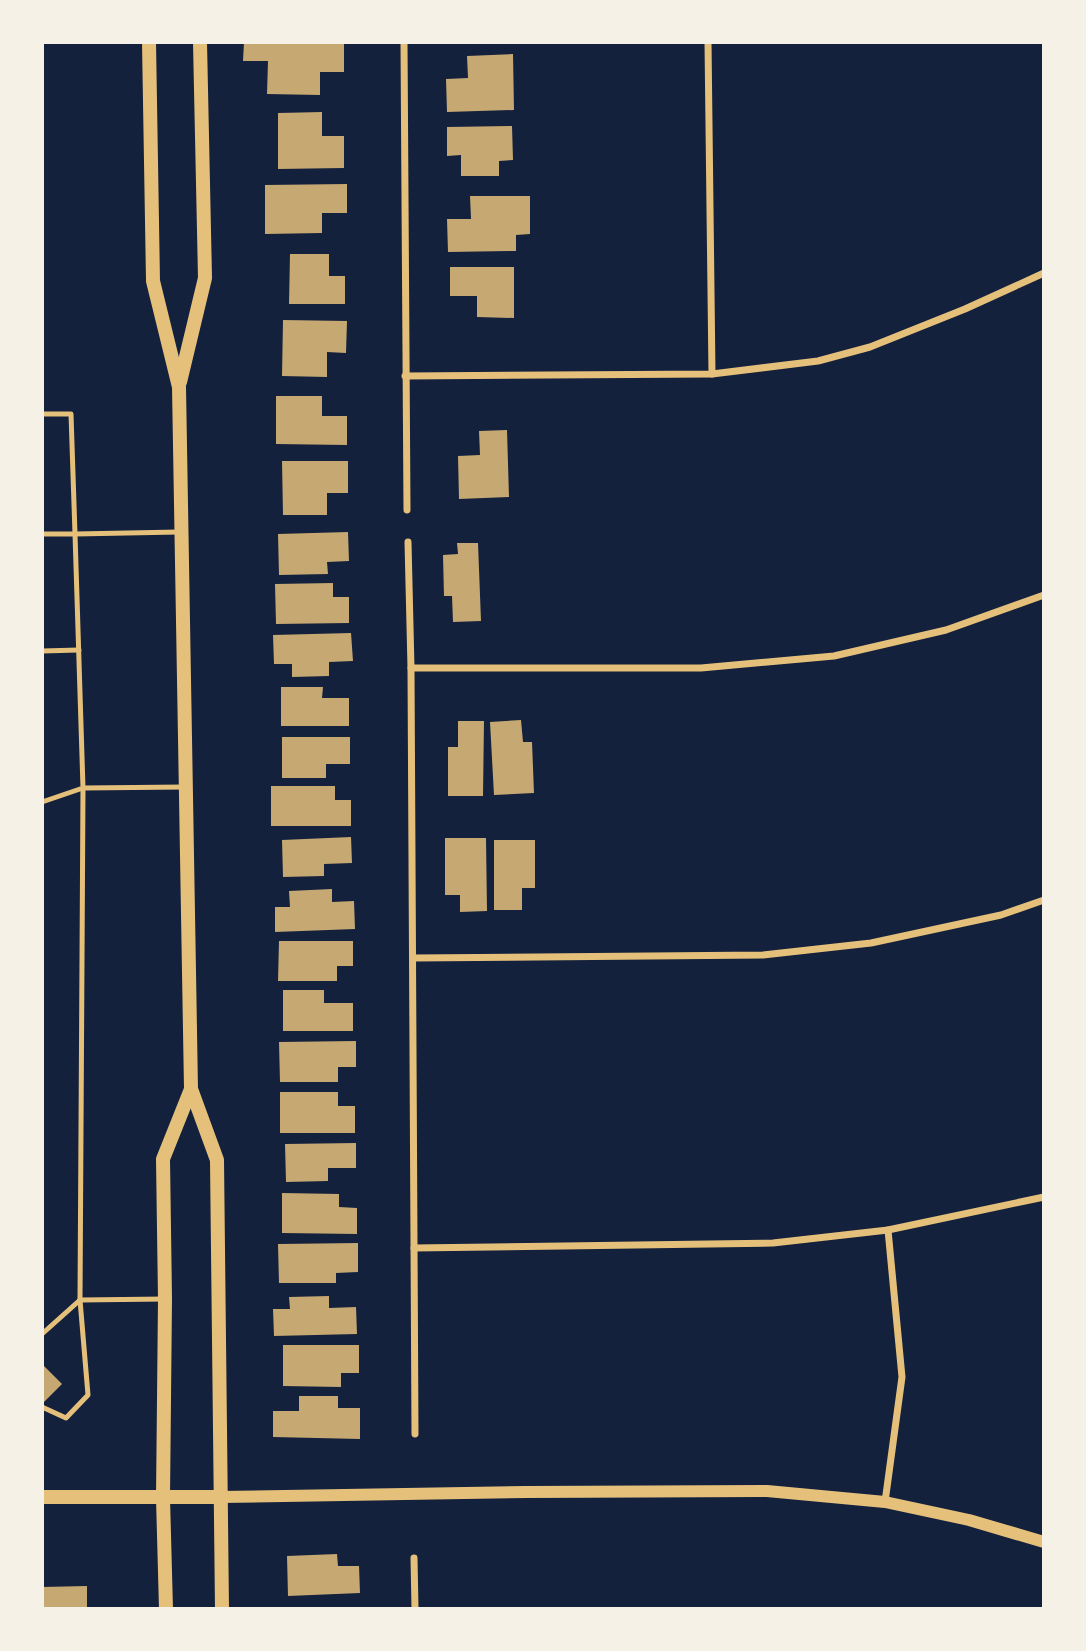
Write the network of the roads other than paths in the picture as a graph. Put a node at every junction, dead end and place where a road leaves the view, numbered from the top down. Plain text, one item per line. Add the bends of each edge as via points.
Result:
1 (149, 42) edge
2 (200, 42) edge
3 (404, 42) edge
4 (708, 42) edge
5 (1044, 272) edge
6 (712, 374) junction
7 (405, 376) junction
8 (179, 387) junction
9 (42, 414) edge
10 (407, 510) dead end
11 (181, 532) junction
12 (42, 534) edge
13 (75, 534) junction
14 (408, 542) dead end
15 (1044, 595) edge
16 (79, 650) junction
17 (42, 651) edge
18 (411, 668) junction
19 (83, 788) junction
20 (186, 788) junction
21 (42, 802) edge
22 (1044, 900) edge
23 (412, 958) junction
24 (191, 1089) junction
25 (1044, 1197) edge
26 (888, 1230) junction
27 (414, 1248) junction
28 (165, 1299) junction
29 (80, 1300) junction
30 (42, 1334) edge
31 (42, 1407) edge
32 (415, 1434) dead end
33 (42, 1497) edge
34 (220, 1497) junction
35 (163, 1498) junction
36 (886, 1502) junction
37 (1044, 1542) edge
38 (414, 1558) dead end
39 (166, 1609) edge
40 (222, 1609) edge
41 (415, 1609) edge

1 - 8 main road via 153,281
2 - 8 main road via 205,278
3 - 7 street
4 - 6 street
5 - 6 street via 870,347 818,361
6 - 7 street
7 - 10 street
8 - 11 main road
9 - 13 lane via 71,414
11 - 13 lane
11 - 20 main road
12 - 13 lane
13 - 16 lane
14 - 18 street
15 - 18 street via 946,630 834,656 701,668
16 - 17 lane
16 - 19 lane
18 - 23 street
19 - 20 lane
19 - 21 lane
19 - 29 lane
20 - 24 main road
22 - 23 street via 1002,915 871,943 763,956
23 - 27 street
24 - 28 main road via 163,1159
24 - 34 main road via 217,1160
25 - 26 street
26 - 27 street via 773,1242
26 - 36 street via 902,1377
27 - 32 street
28 - 29 lane
28 - 35 main road
29 - 30 lane
29 - 31 lane via 88,1395 66,1418
33 - 35 main road
34 - 35 main road
34 - 36 street via 767,1491
34 - 40 main road
35 - 39 main road
36 - 37 street
38 - 41 street

